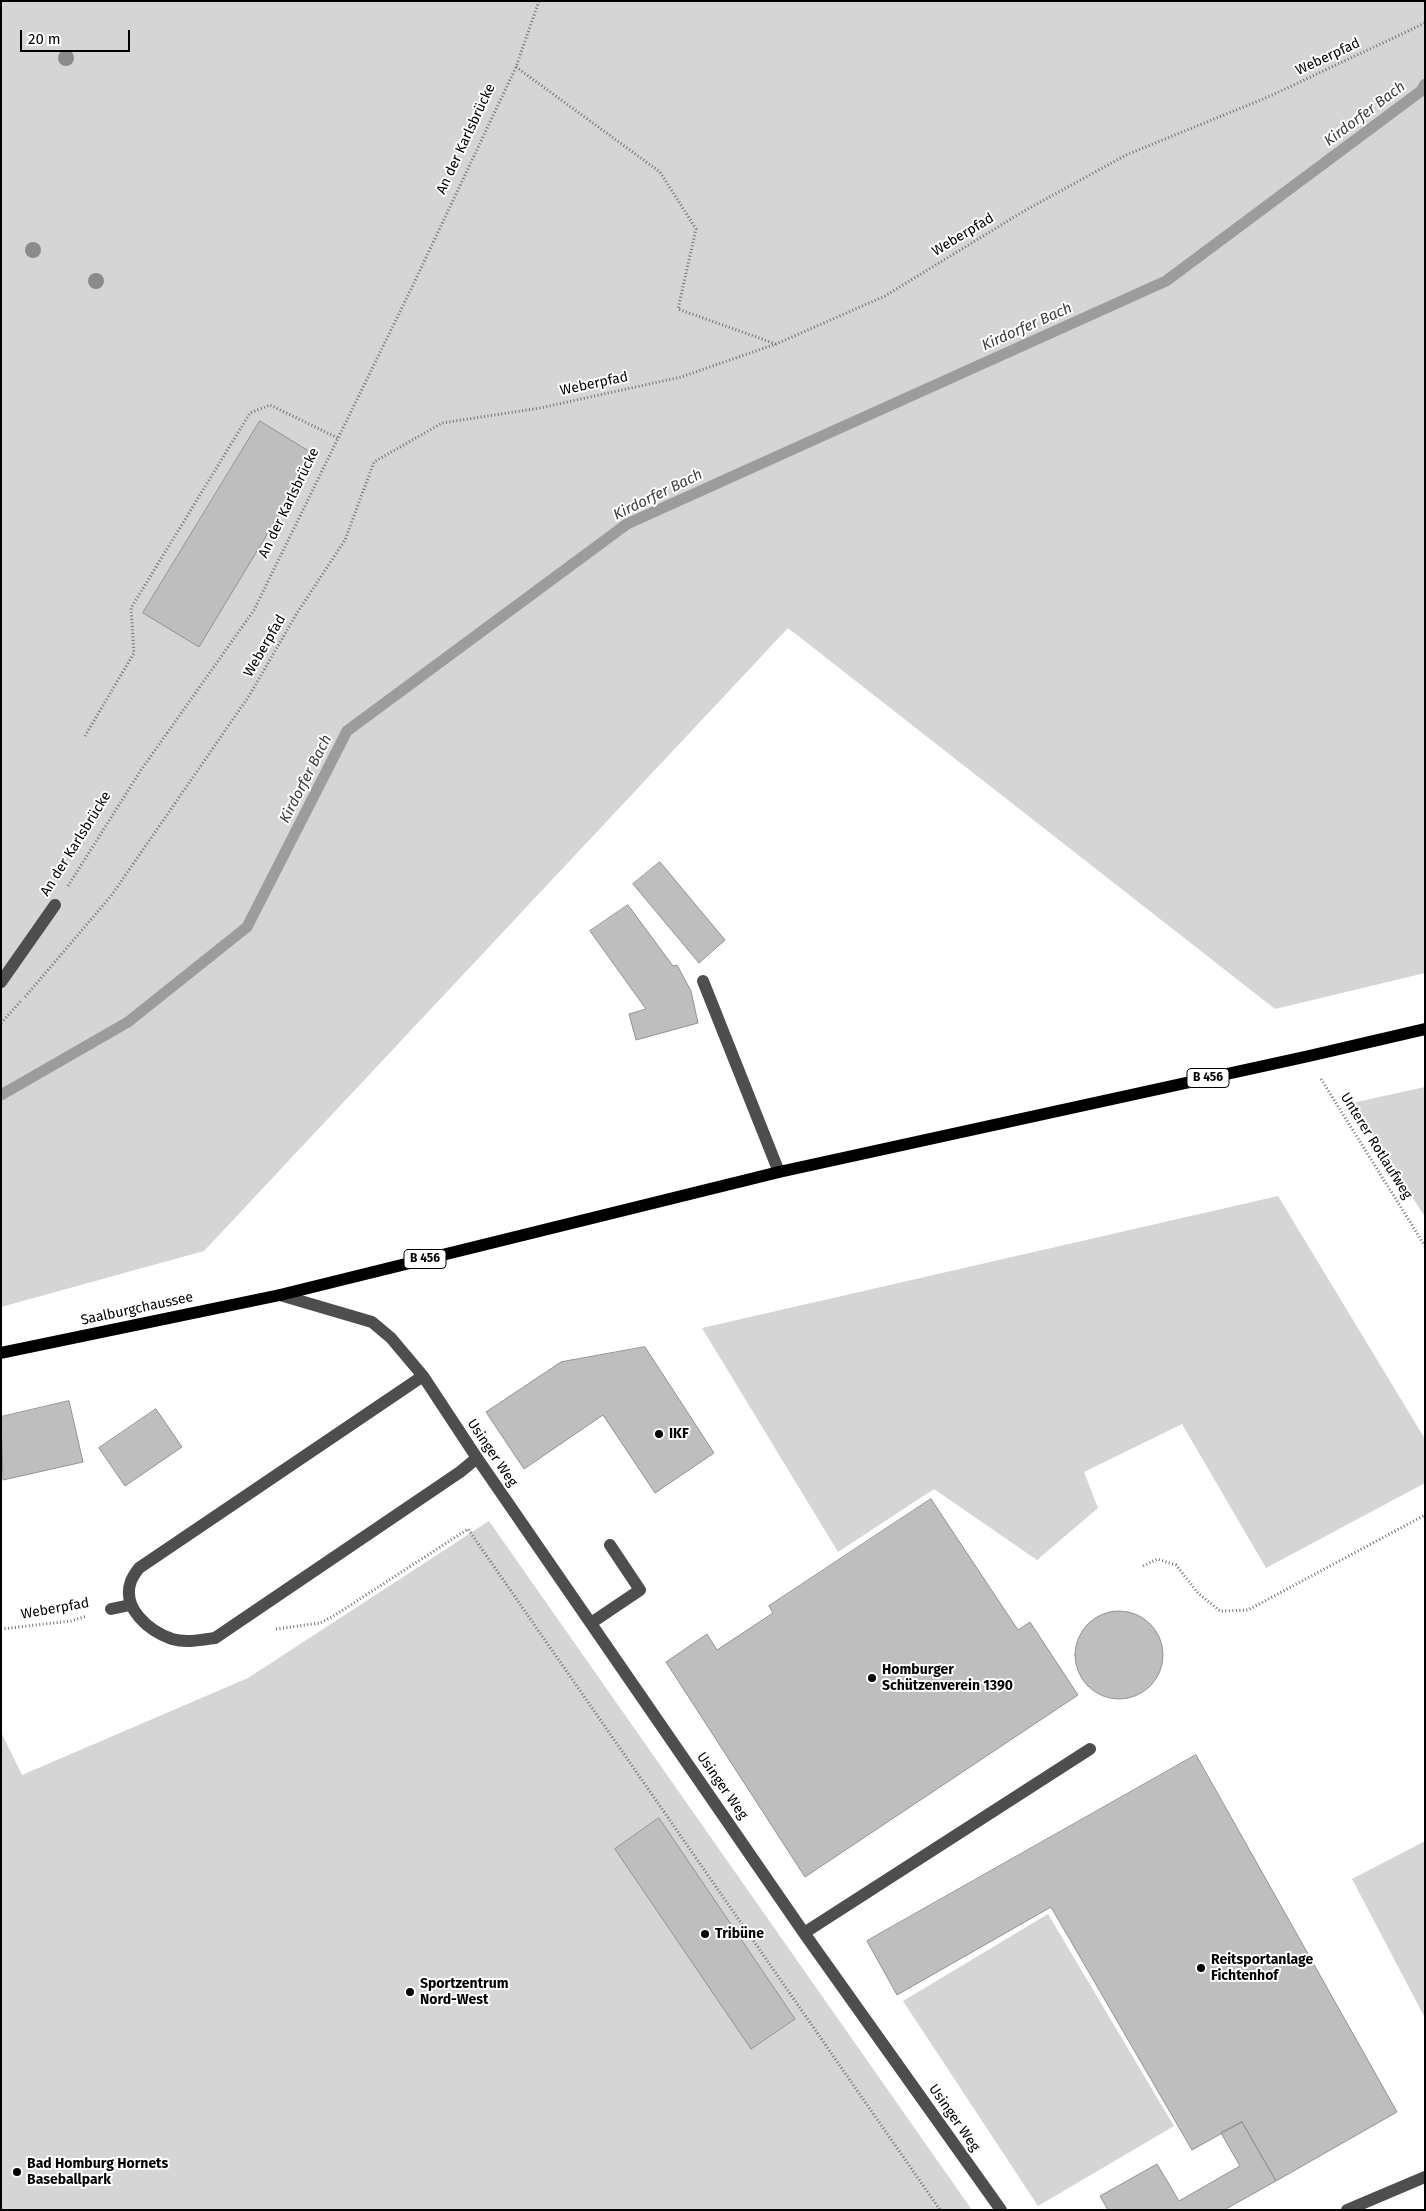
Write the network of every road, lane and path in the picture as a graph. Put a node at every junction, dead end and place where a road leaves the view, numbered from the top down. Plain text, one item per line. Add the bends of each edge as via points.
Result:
1 (540, 1) edge
2 (1425, 23) edge
3 (516, 67) junction
4 (776, 344) junction
5 (338, 438) junction
6 (85, 736) dead end
7 (56, 905) joint
8 (703, 980) dead end
9 (1, 982) edge
10 (1, 1023) edge
11 (1425, 1029) edge
12 (1310, 1056) junction
13 (779, 1172) junction
14 (1425, 1246) edge
15 (280, 1295) junction
16 (1, 1353) edge
17 (423, 1376) junction
18 (477, 1458) junction
19 (1425, 1515) edge
20 (468, 1528) dead end
21 (610, 1545) dead end
22 (1142, 1566) dead end
23 (130, 1605) junction
24 (111, 1609) joint
25 (591, 1622) junction
26 (1, 1629) edge
27 (1090, 1750) dead end
28 (804, 1932) junction
29 (1425, 2176) edge
30 (940, 2210) edge
31 (1001, 2210) edge
32 (1348, 2210) edge

1 - 3 path, An der Karlsbrücke
2 - 4 path, Weberpfad via 1268,97 1126,156 1024,211 885,296
3 - 4 path via 660,172 696,229 678,309
3 - 5 path, An der Karlsbrücke
4 - 10 path, Weberpfad via 681,377 540,408 442,423 374,462 345,540 297,613 249,696 111,896
5 - 6 path via 270,405 250,414 131,608 134,653
5 - 7 path, An der Karlsbrücke via 254,610 140,770
7 - 9 street, An der Karlsbrücke
8 - 13 street
11 - 12 main road, B 456
12 - 13 main road, B 456
12 - 14 path, Unterer Rotlaufweg via 1327,1090
13 - 15 main road, B 456
15 - 16 main road, Saalburgchaussee / B 456
15 - 17 street, Usinger Weg via 372,1322 391,1338
17 - 18 street, Usinger Weg
17 - 23 street via 139,1568 130,1582
18 - 23 street via 215,1638 194,1642 173,1639 141,1620
18 - 25 street, Usinger Weg
19 - 22 path via 1248,1610 1220,1611 1198,1593 1176,1565 1157,1559
20 - 30 path
21 - 25 street via 640,1590
23 - 24 street
24 - 26 path, Weberpfad via 70,1620
25 - 28 street, Usinger Weg
27 - 28 street
28 - 31 street, Usinger Weg
29 - 32 street

